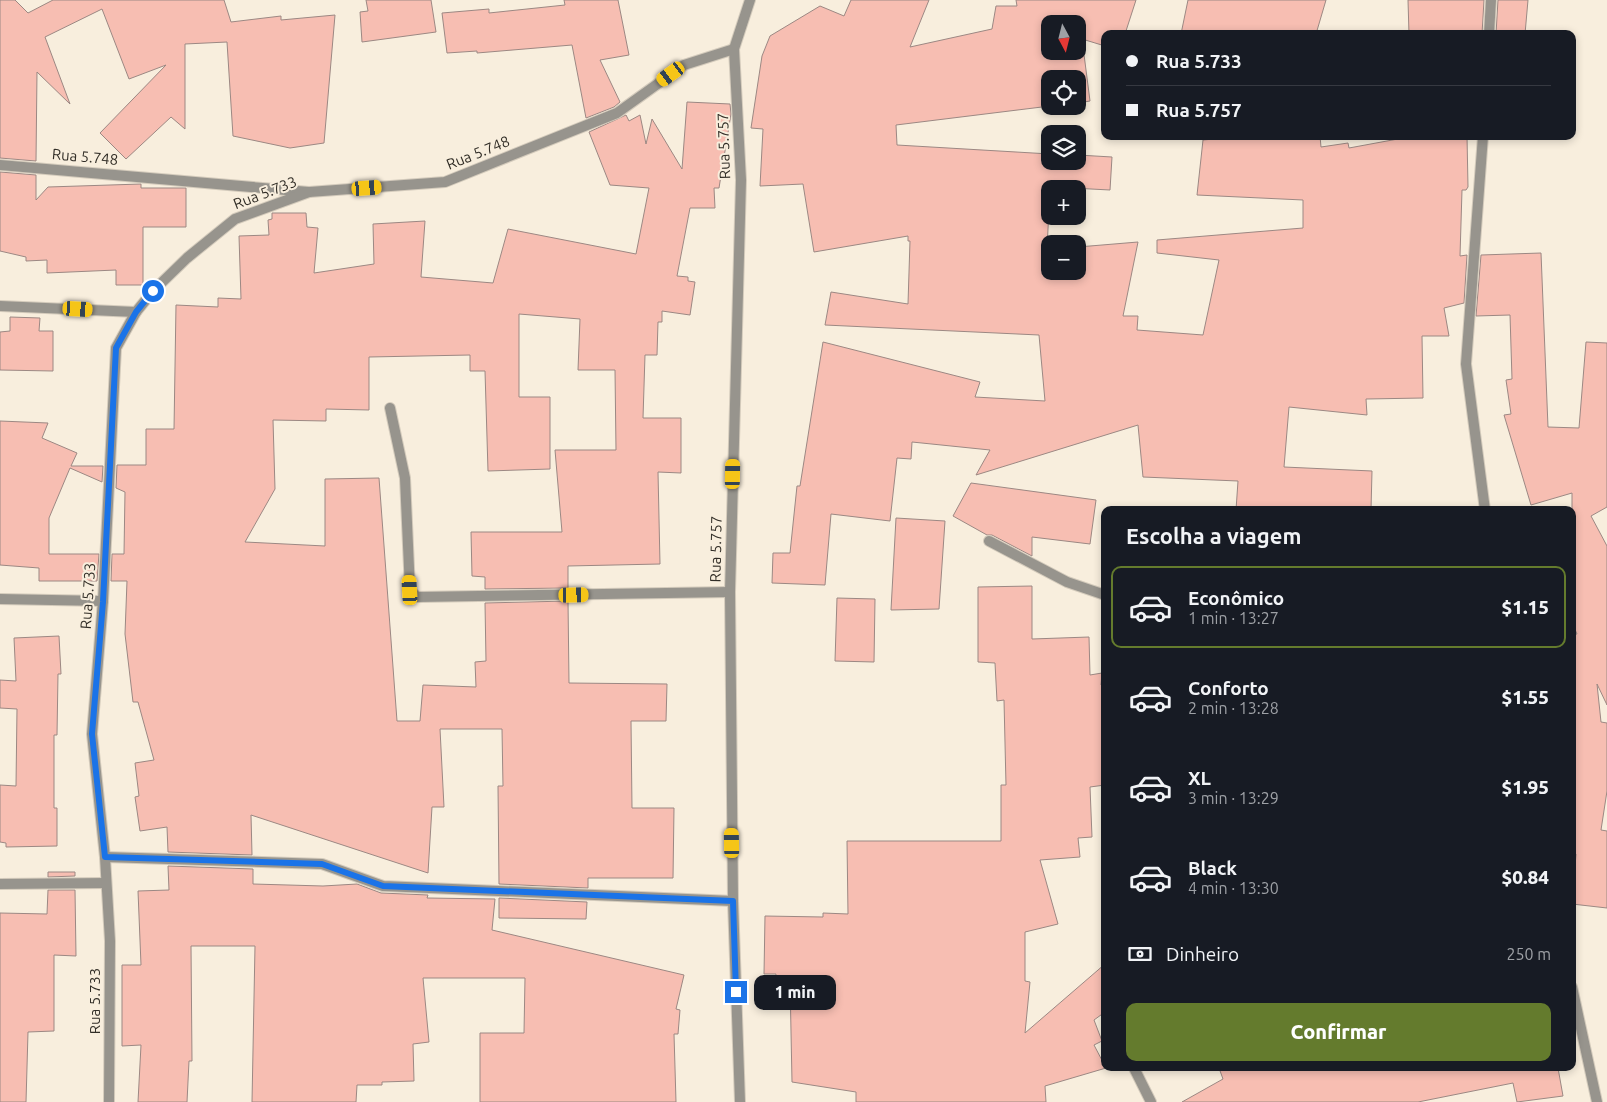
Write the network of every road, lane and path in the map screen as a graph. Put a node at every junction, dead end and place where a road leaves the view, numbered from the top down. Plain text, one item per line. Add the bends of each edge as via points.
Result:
1 (750, 0) edge
2 (1492, 0) edge
3 (1489, 30) edge
4 (734, 49) junction
5 (1483, 140) edge
6 (0, 165) edge
7 (309, 192) junction
8 (0, 306) edge
9 (136, 312) junction
10 (390, 408) dead end
11 (1484, 506) edge
12 (989, 541) dead end
13 (730, 592) junction
14 (1101, 594) edge
15 (0, 599) edge
16 (103, 602) junction
17 (105, 857) junction
18 (106, 883) junction
19 (0, 884) edge
20 (733, 901) junction
21 (1576, 1005) edge
22 (1136, 1071) edge
23 (109, 1102) edge
24 (740, 1102) edge
25 (1151, 1102) edge
26 (1597, 1102) edge

1 - 4 street, Rua 5.757
2 - 3 street
4 - 7 street, Rua 5.748 via 684,65 618,113 445,182
4 - 13 street, Rua 5.757 via 741,180
5 - 11 street via 1466,364
6 - 7 street, Rua 5.748
7 - 9 street, Rua 5.733 via 235,219 187,258
8 - 9 street
9 - 16 street, Rua 5.733 via 116,348
10 - 13 street via 406,478 410,590 417,597
12 - 14 street via 1067,582
13 - 20 street, Rua 5.757
15 - 16 street
16 - 17 street, Rua 5.733 via 92,734
17 - 18 street, Rua 5.733
17 - 20 street via 322,864 383,886
18 - 19 street
18 - 23 street, Rua 5.733 via 110,941
20 - 24 street, Rua 5.757
21 - 26 street
22 - 25 street

